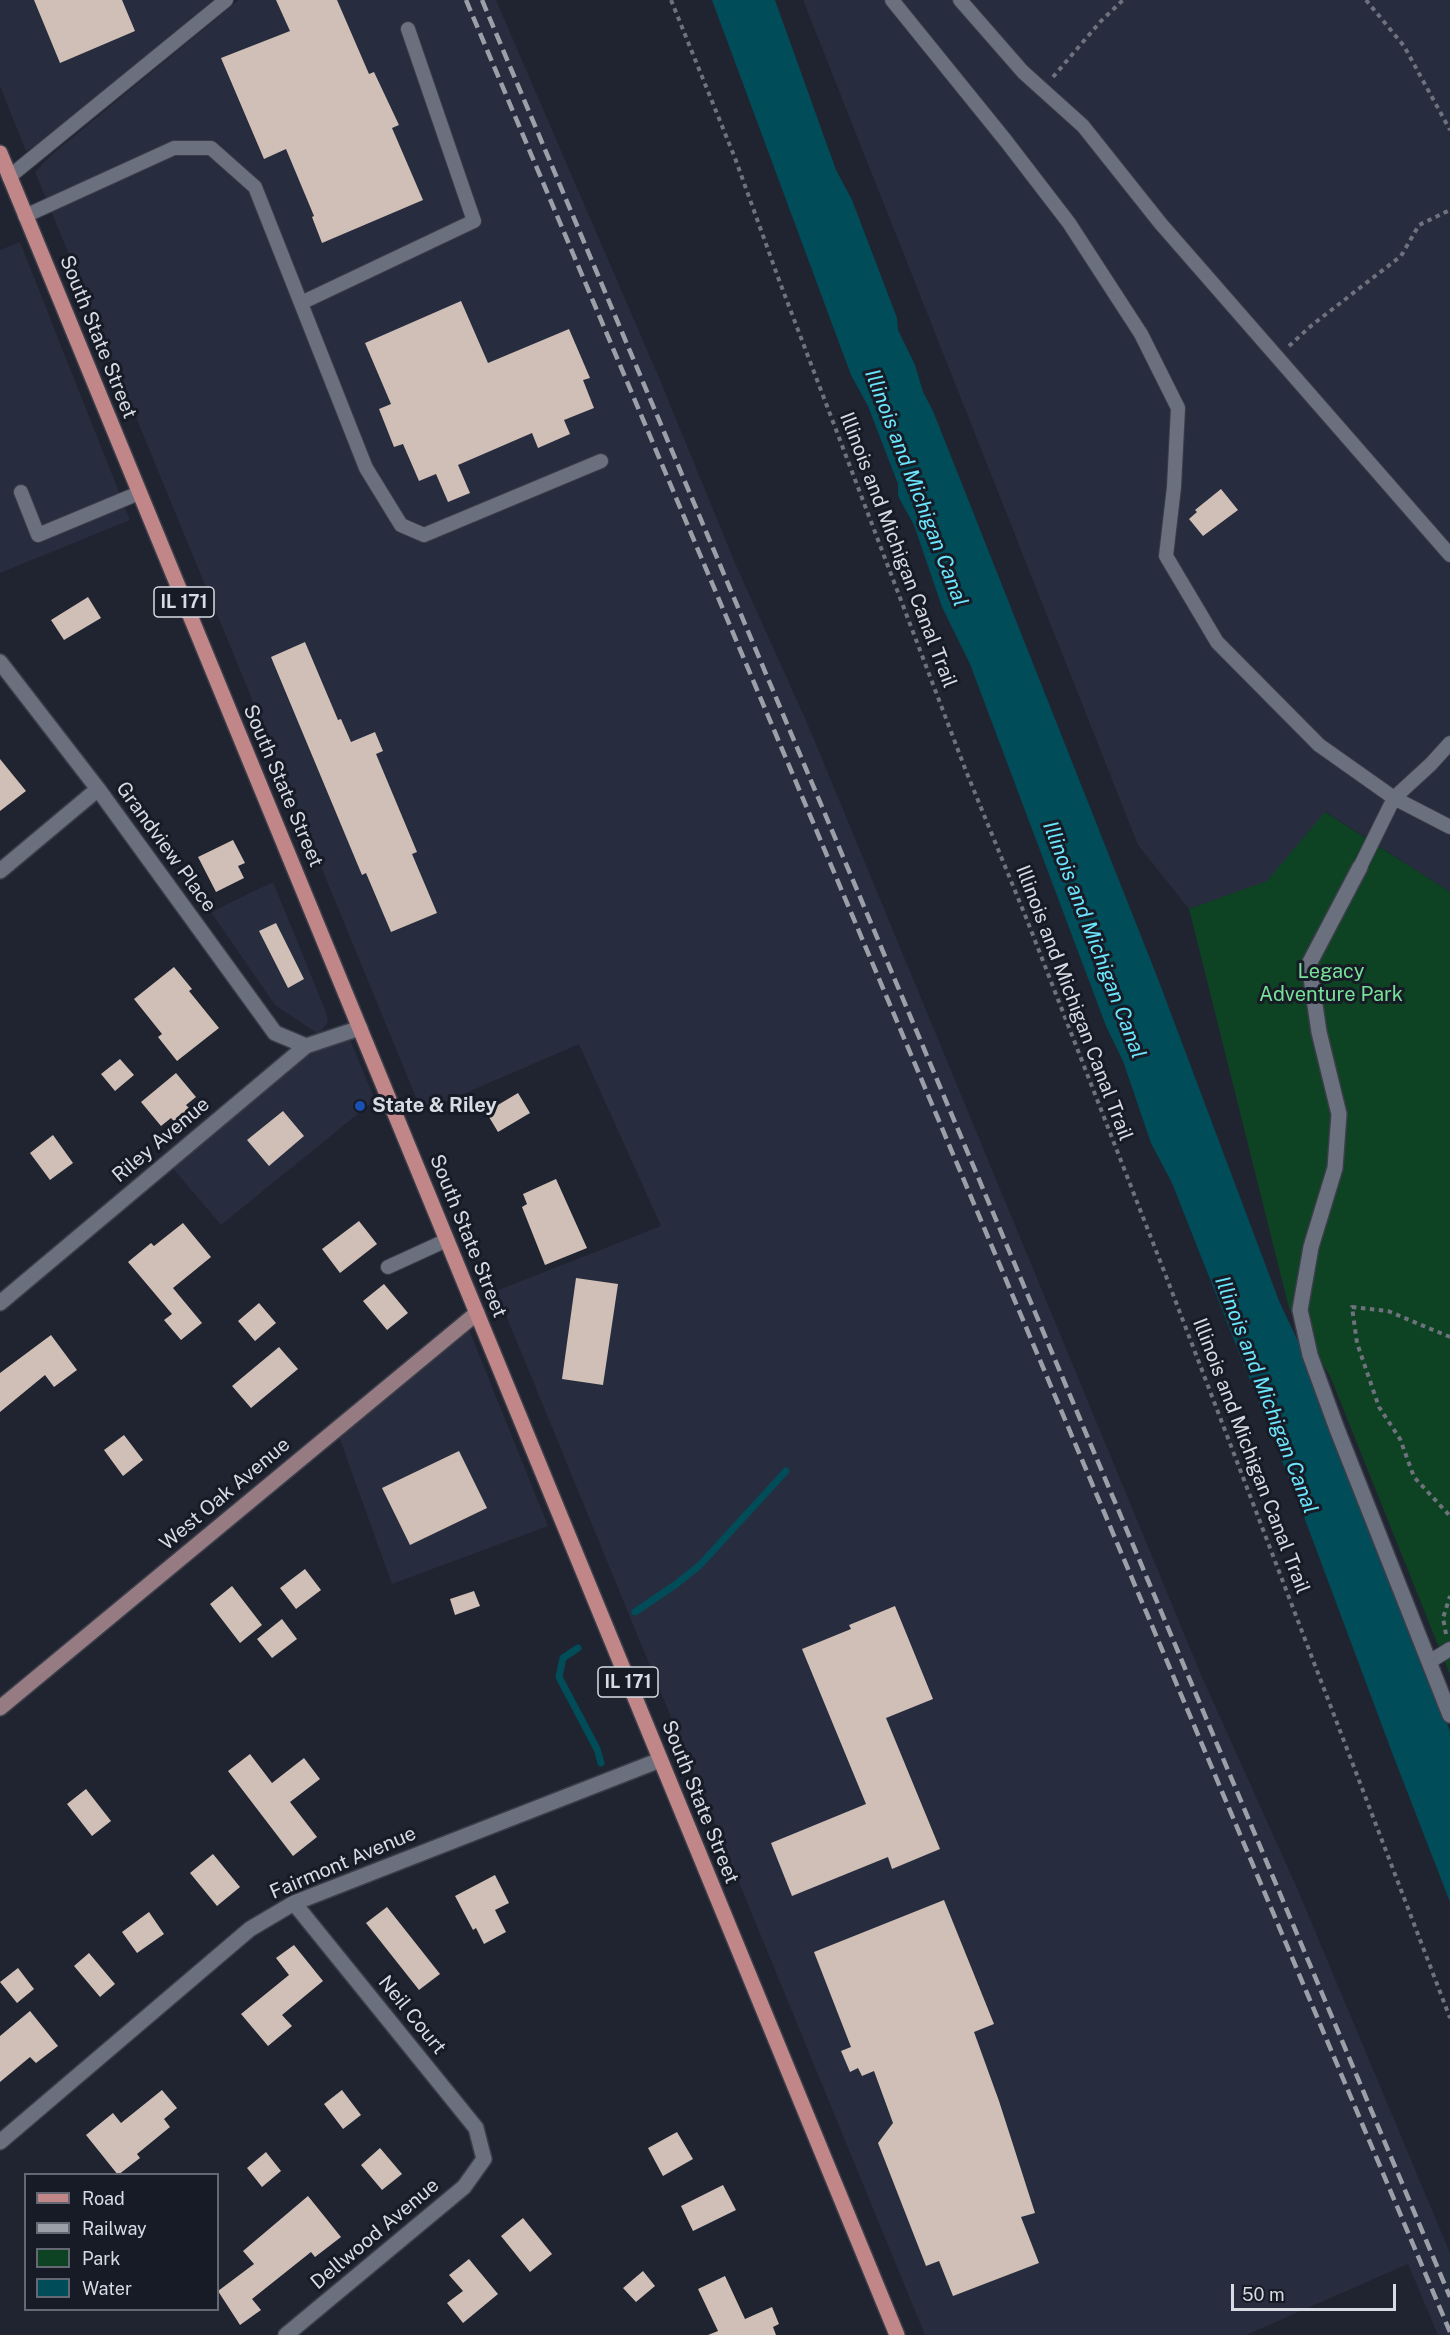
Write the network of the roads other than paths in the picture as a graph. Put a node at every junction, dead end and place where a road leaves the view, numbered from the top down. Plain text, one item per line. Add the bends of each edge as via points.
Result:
1 (226, 0) edge
2 (892, 0) edge
3 (960, 0) edge
4 (408, 28) dead end
5 (0, 153) edge
6 (9, 177) junction
7 (25, 216) junction
8 (301, 303) junction
9 (601, 461) dead end
10 (21, 492) dead end
11 (139, 493) junction
12 (1450, 555) edge
13 (0, 662) edge
14 (1450, 743) edge
15 (98, 789) junction
16 (1394, 798) junction
17 (1450, 827) edge
18 (1360, 867) joint
19 (0, 871) edge
20 (360, 1028) junction
21 (306, 1046) junction
22 (447, 1240) junction
23 (388, 1268) dead end
24 (0, 1303) edge
25 (477, 1313) junction
26 (1450, 1649) edge
27 (1429, 1662) junction
28 (0, 1708) edge
29 (1450, 1715) edge
30 (660, 1760) junction
31 (294, 1903) junction
32 (0, 2142) edge
33 (484, 2159) joint
34 (286, 2335) edge
35 (897, 2335) edge

1 - 6 lane
2 - 16 lane via 1069,223 1141,334 1178,408 1166,556 1217,642 1319,745
3 - 12 lane via 1023,72 1083,126 1161,224
4 - 8 lane via 474,221
5 - 6 main road, South State Street / IL 171
6 - 7 main road, South State Street / IL 171
7 - 8 lane via 174,148 211,148 255,187
7 - 11 main road, South State Street / IL 171
8 - 9 lane via 366,468 401,525 424,535
10 - 11 lane via 38,535
11 - 20 main road, South State Street / IL 171
13 - 15 street, Grandview Place
14 - 16 lane
15 - 19 street
15 - 21 street, Grandview Place via 275,1033
16 - 17 lane
16 - 18 lane
18 - 27 street via 1309,964 1319,1032 1339,1114 1335,1168 1311,1247 1300,1310 1310,1355
20 - 21 street, Riley Avenue
20 - 22 main road, South State Street / IL 171
21 - 24 street, Riley Avenue
22 - 23 lane
22 - 25 main road, South State Street / IL 171
25 - 28 street, West Oak Avenue
25 - 30 main road, South State Street / IL 171
26 - 27 lane
27 - 29 street
30 - 31 street, Fairmont Avenue
30 - 35 main road, South State Street / IL 171
31 - 32 street, Fairmont Avenue via 249,1929
31 - 33 street, Neil Court via 476,2128
33 - 34 street, Dellwood Avenue via 464,2187

